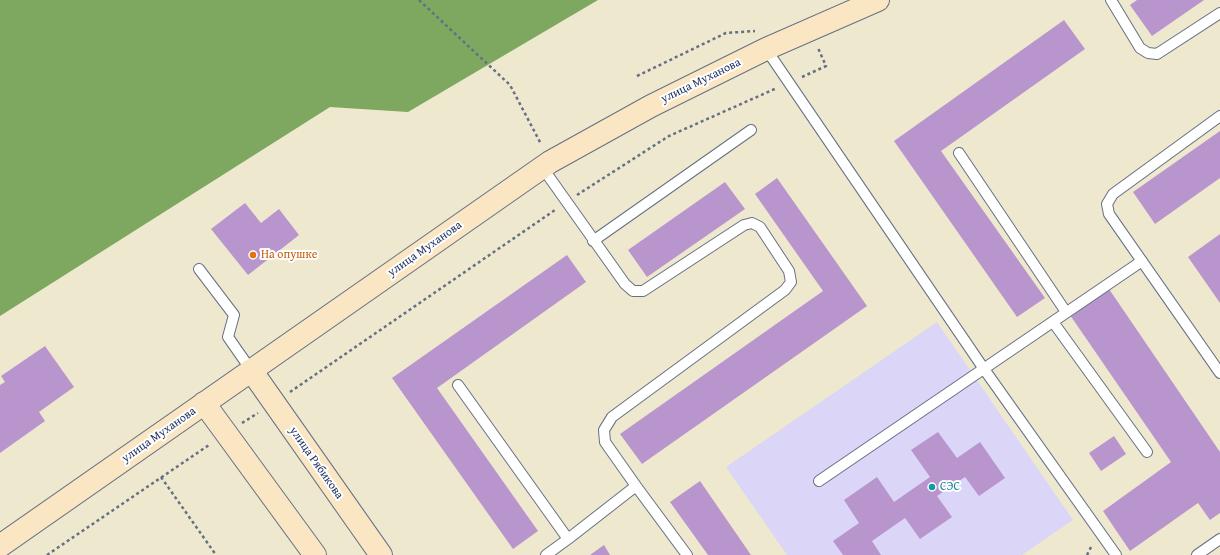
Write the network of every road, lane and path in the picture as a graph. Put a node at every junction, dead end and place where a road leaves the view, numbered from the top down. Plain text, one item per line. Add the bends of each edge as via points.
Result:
1 (419, 0) edge
2 (878, 0) edge
3 (1111, 0) edge
4 (1220, 13) edge
5 (809, 30) junction
6 (761, 40) junction
7 (637, 76) dead end
8 (789, 83) junction
9 (1220, 116) edge
10 (751, 130) dead end
11 (959, 153) dead end
12 (546, 164) junction
13 (566, 202) junction
14 (593, 241) junction
15 (1142, 261) junction
16 (199, 269) dead end
17 (1066, 312) junction
18 (1053, 322) junction
19 (984, 369) junction
20 (251, 370) junction
21 (1220, 373) edge
22 (458, 385) dead end
23 (204, 403) junction
24 (274, 403) junction
25 (226, 433) junction
26 (1147, 452) dead end
27 (161, 477) junction
28 (819, 481) dead end
29 (636, 486) junction
30 (568, 539) junction
31 (1220, 539) edge
32 (0, 546) edge
33 (47, 555) edge
34 (216, 555) edge
35 (315, 555) edge
36 (381, 555) edge
37 (546, 555) edge
38 (687, 555) edge
39 (1116, 555) edge
40 (1197, 555) edge

1 - 12 path via 510,85
2 - 5 street, улица Муханова
3 - 4 lane via 1140,48 1148,53 1157,54
5 - 6 street, улица Муханова
5 - 8 path via 826,66
6 - 7 path via 726,33
6 - 8 lane
6 - 12 street, улица Муханова via 651,106
8 - 13 path via 669,136
8 - 19 lane
9 - 15 lane via 1112,194 1107,204 1109,214
10 - 14 lane
11 - 17 lane
12 - 13 lane
12 - 20 street, улица Муханова
13 - 14 lane
13 - 24 path
14 - 29 lane via 625,284 633,291 643,291 744,225 752,223 760,227 789,271 791,282 785,290 612,417 604,430 605,442
15 - 17 lane
15 - 21 lane
16 - 20 lane via 234,315 228,338
17 - 18 lane
18 - 19 lane
18 - 26 lane
19 - 28 lane
19 - 39 lane
20 - 23 street, улица Муханова
20 - 24 street, улица Рябикова
22 - 30 lane
23 - 25 street
23 - 32 street, улица Муханова
24 - 25 path
24 - 36 street, улица Рябикова
25 - 27 path
25 - 35 street
27 - 33 path
27 - 34 path
29 - 30 lane
29 - 38 lane
30 - 37 lane
31 - 40 lane

